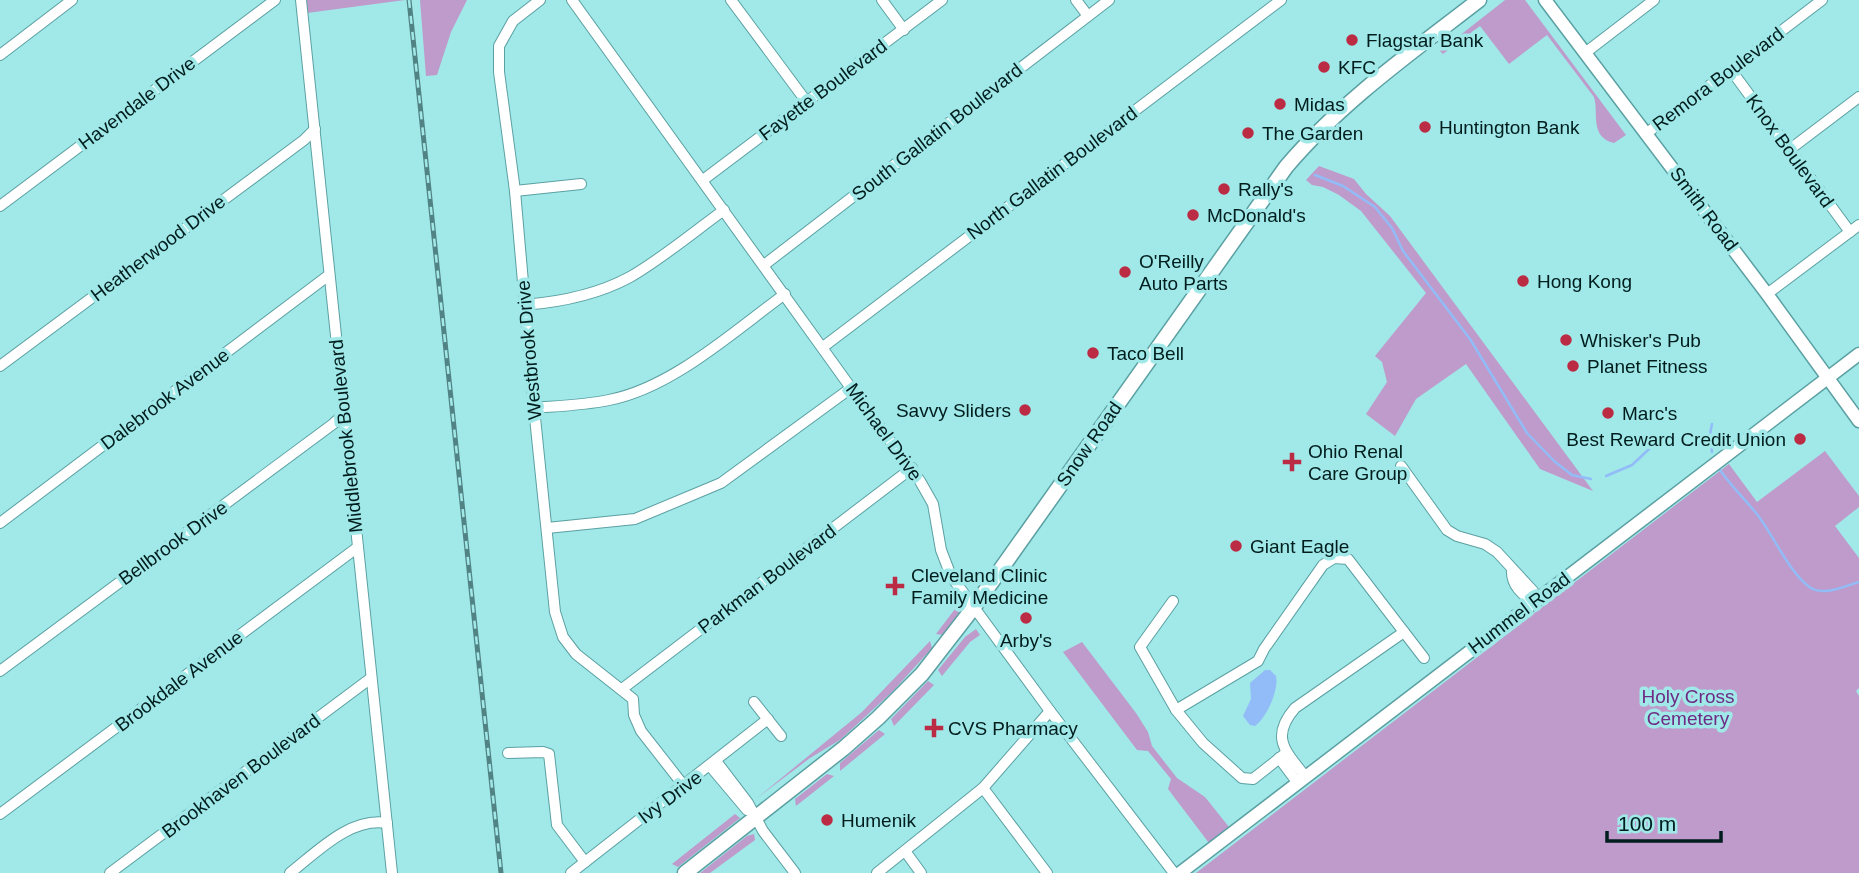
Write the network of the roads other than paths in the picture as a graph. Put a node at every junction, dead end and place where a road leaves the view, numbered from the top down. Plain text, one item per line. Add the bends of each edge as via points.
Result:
1 (72, 0) edge
2 (275, 0) edge
3 (301, 0) edge
4 (540, 0) edge
5 (572, 0) edge
6 (731, 0) edge
7 (882, 0) edge
8 (942, 0) edge
9 (1076, 0) edge
10 (1109, 0) edge
11 (1281, 0) edge
12 (1479, 0) edge
13 (1545, 0) edge
14 (1654, 0) edge
15 (1822, 0) edge
16 (1088, 16) junction
17 (904, 30) junction
18 (1585, 53) junction
19 (0, 55) edge
20 (1731, 70) junction
21 (1859, 97) edge
22 (806, 102) junction
23 (314, 130) junction
24 (1647, 133) junction
25 (1789, 150) junction
26 (703, 180) junction
27 (581, 184) dead end
28 (514, 191) junction
29 (0, 206) edge
30 (724, 210) junction
31 (1859, 225) edge
32 (1850, 232) junction
33 (764, 265) junction
34 (329, 275) junction
35 (785, 294) junction
36 (1767, 294) junction
37 (524, 305) junction
38 (823, 347) junction
39 (1859, 354) edge
40 (0, 366) edge
41 (1827, 378) junction
42 (851, 388) junction
43 (534, 408) junction
44 (344, 414) junction
45 (1859, 421) edge
46 (1401, 466) dead end
47 (912, 468) junction
48 (0, 523) edge
49 (547, 528) junction
50 (358, 547) junction
51 (1173, 601) dead end
52 (1534, 601) junction
53 (974, 607) junction
54 (1404, 632) junction
55 (1424, 658) dead end
56 (0, 671) edge
57 (371, 678) junction
58 (622, 689) junction
59 (754, 702) dead end
60 (1050, 710) junction
61 (1176, 710) junction
62 (768, 719) junction
63 (781, 736) dead end
64 (508, 753) dead end
65 (1283, 756) junction
66 (713, 764) junction
67 (1301, 779) junction
68 (684, 786) junction
69 (983, 788) junction
70 (0, 814) edge
71 (755, 818) junction
72 (387, 822) junction
73 (905, 851) junction
74 (585, 862) junction
75 (110, 873) edge
76 (290, 873) edge
77 (392, 873) edge
78 (571, 873) edge
79 (685, 873) edge
80 (795, 873) edge
81 (877, 873) edge
82 (921, 873) edge
83 (1047, 873) edge
84 (1174, 873) edge
85 (1180, 873) edge

1 - 19 street
2 - 29 street, Havendale Drive
3 - 23 street, Middlebrook Boulevard
4 - 28 street, Westbrook Drive via 513,22 499,46
5 - 26 street, Michael Drive
6 - 22 street
7 - 17 street
8 - 17 street, Fayette Boulevard
9 - 16 street
10 - 16 street, South Gallatin Boulevard
11 - 38 street, North Gallatin Boulevard
12 - 53 main road, Snow Road via 1341,110 1286,167
13 - 18 street, Smith Road
14 - 18 street
15 - 20 street, Remora Boulevard
16 - 33 street, South Gallatin Boulevard
17 - 22 street, Fayette Boulevard
18 - 24 street, Smith Road
20 - 24 street, Remora Boulevard
20 - 25 street, Knox Boulevard
21 - 25 street
22 - 26 street, Fayette Boulevard
23 - 34 street, Middlebrook Boulevard
23 - 40 street, Heatherwood Drive
24 - 36 street, Smith Road
25 - 32 street, Knox Boulevard
26 - 30 street, Michael Drive
27 - 28 street
28 - 37 street, Westbrook Drive
30 - 33 street, Michael Drive
30 - 37 street via 631,276 561,302
31 - 32 street
32 - 36 street
33 - 35 street, Michael Drive
34 - 44 street, Middlebrook Boulevard
34 - 48 street, Dalebrook Avenue
35 - 38 street, Michael Drive
35 - 43 street via 669,378 610,400
36 - 41 street, Smith Road
37 - 43 street, Westbrook Drive
38 - 42 street, Michael Drive
39 - 41 street, Hummel Road
41 - 45 street, Smith Road
41 - 52 street, Hummel Road
42 - 47 street, Michael Drive
42 - 49 street via 721,484 635,519
43 - 49 street, Westbrook Drive
44 - 50 street, Middlebrook Boulevard
44 - 56 street, Bellbrook Drive
46 - 52 street via 1447,530 1491,547 1512,570 1511,577 1525,597
47 - 53 street, Michael Drive via 933,504 946,565
47 - 58 street, Parkman Boulevard
49 - 58 street, Westbrook Drive via 555,612 563,637 576,654
50 - 57 street, Middlebrook Boulevard
50 - 70 street, Brookdale Avenue
51 - 61 street via 1140,648
52 - 67 street, Hummel Road
53 - 60 street, Michael Drive
53 - 71 main road, Snow Road via 899,699
54 - 55 street
54 - 61 street via 1348,559 1334,558 1323,565 1258,661
54 - 65 street via 1295,708 1281,736
57 - 72 street, Middlebrook Boulevard
57 - 75 street, Brookhaven Boulevard
58 - 68 street via 633,698 641,731
59 - 62 street
60 - 69 street
60 - 84 street, Michael Drive
61 - 65 street via 1203,743 1242,778 1253,779
62 - 63 street
62 - 66 street, Ivy Drive
64 - 74 street via 549,754 556,825
65 - 67 street
66 - 68 street, Ivy Drive
66 - 71 street via 748,803
67 - 85 street, Hummel Road
68 - 74 street, Ivy Drive
69 - 73 street
69 - 83 street
71 - 79 main road, Snow Road
71 - 80 street
72 - 76 street via 348,830
72 - 77 street, Middlebrook Boulevard
73 - 81 street
73 - 82 street
74 - 78 street, Ivy Drive

